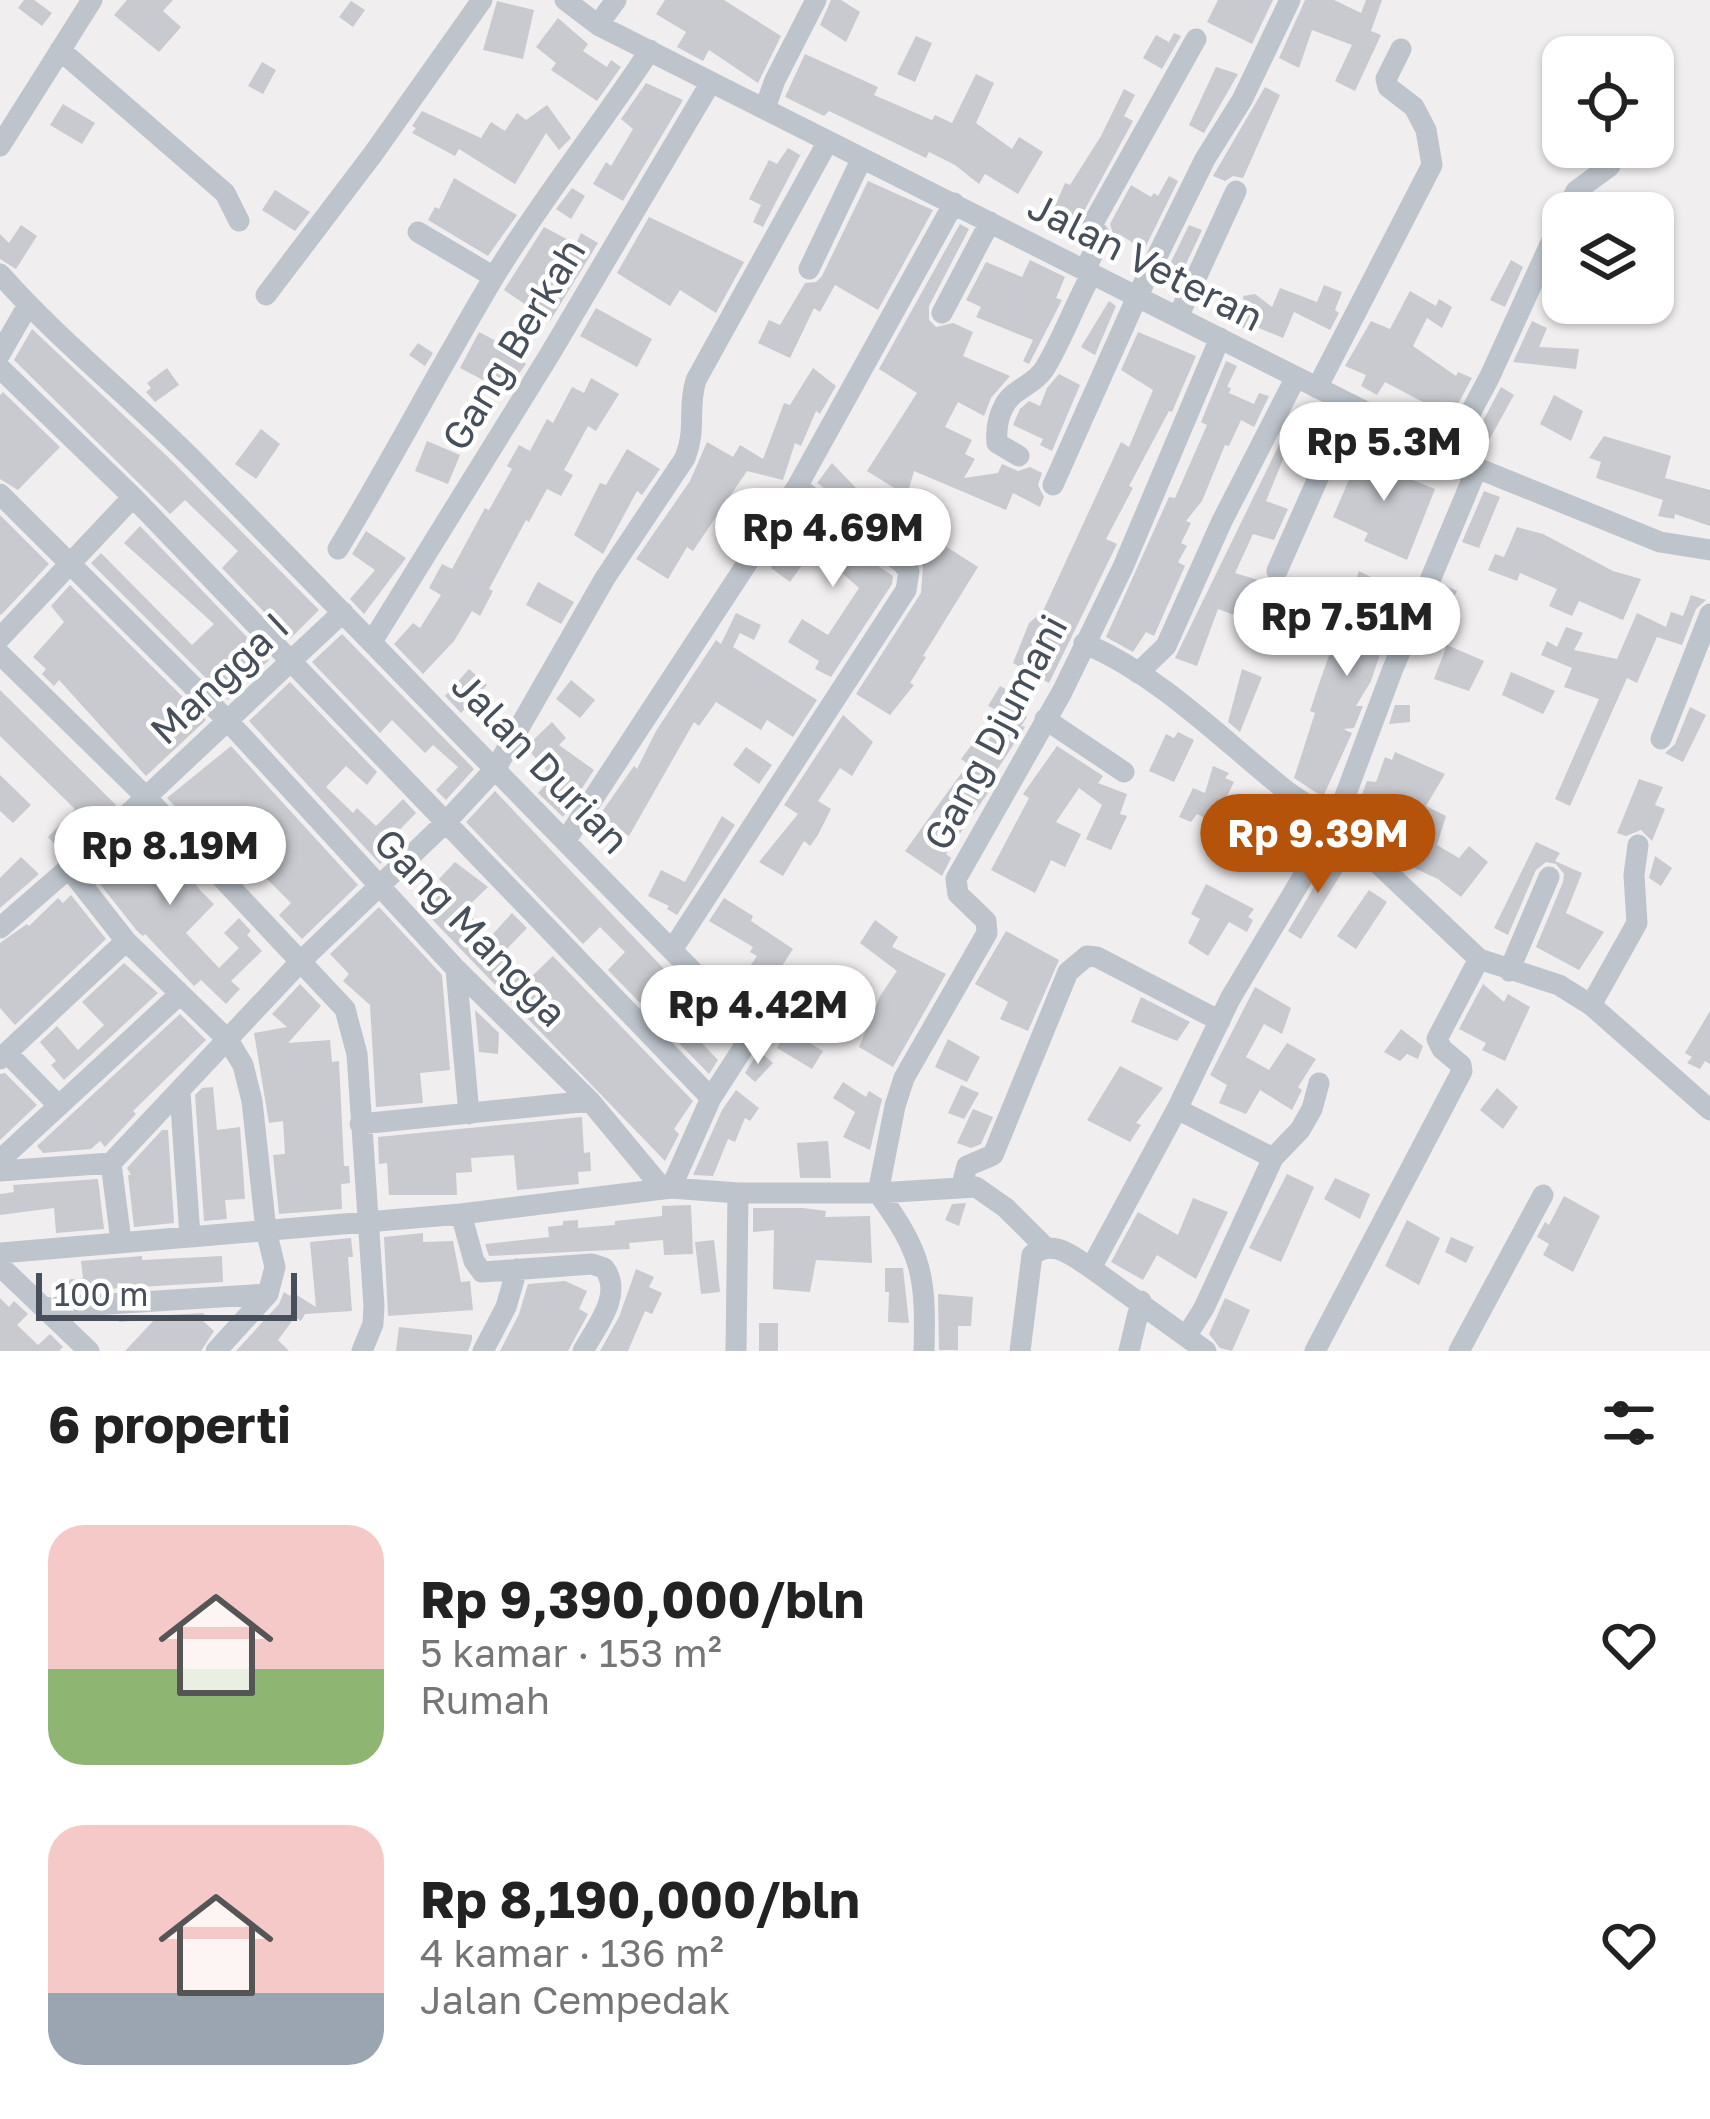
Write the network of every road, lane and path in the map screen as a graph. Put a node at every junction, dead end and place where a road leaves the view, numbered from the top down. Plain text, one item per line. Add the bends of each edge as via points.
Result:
1 (92, 0) edge
2 (482, 0) edge
3 (566, 0) edge
4 (616, 0) edge
5 (816, 0) edge
6 (1290, 0) edge
7 (598, 25) junction
8 (1196, 38) dead end
9 (1401, 49) dead end
10 (61, 50) junction
11 (650, 50) junction
12 (711, 82) junction
13 (765, 109) junction
14 (827, 143) junction
15 (0, 146) edge
16 (862, 158) junction
17 (1607, 168) edge
18 (1236, 191) dead end
19 (1575, 192) edge
20 (954, 203) junction
21 (239, 221) dead end
22 (990, 222) junction
23 (418, 232) dead end
24 (1542, 262) edge
25 (809, 269) dead end
26 (1089, 271) junction
27 (0, 274) edge
28 (494, 278) junction
29 (266, 295) dead end
30 (1137, 297) junction
31 (28, 305) junction
32 (942, 313) dead end
33 (1178, 317) junction
34 (1220, 338) junction
35 (0, 353) edge
36 (0, 368) edge
37 (1296, 377) junction
38 (1317, 388) junction
39 (1351, 406) junction
40 (1449, 453) junction
41 (1019, 456) dead end
42 (1477, 468) junction
43 (1053, 485) dead end
44 (797, 487) junction
45 (0, 494) edge
46 (133, 497) junction
47 (338, 549) dead end
48 (1710, 550) edge
49 (70, 565) junction
50 (1277, 571) dead end
51 (343, 612) junction
52 (1710, 614) edge
53 (0, 638) edge
54 (373, 640) junction
55 (1084, 643) junction
56 (0, 654) edge
57 (292, 660) junction
58 (1138, 673) junction
59 (1045, 719) junction
60 (227, 720) junction
61 (1661, 739) dead end
62 (496, 768) junction
63 (1124, 772) dead end
64 (145, 796) junction
65 (444, 824) junction
66 (1335, 824) junction
67 (566, 840) junction
68 (1639, 845) dead end
69 (68, 867) junction
70 (1550, 877) dead end
71 (380, 884) junction
72 (0, 928) edge
73 (126, 941) junction
74 (672, 950) junction
75 (1480, 959) junction
76 (301, 961) junction
77 (456, 969) junction
78 (1509, 970) junction
79 (180, 994) junction
80 (1591, 1005) junction
81 (1220, 1021) junction
82 (228, 1040) junction
83 (4, 1056) edge
84 (1319, 1083) dead end
85 (180, 1092) junction
86 (711, 1099) junction
87 (590, 1101) junction
88 (59, 1106) junction
89 (1177, 1108) junction
90 (1710, 1111) edge
91 (469, 1114) junction
92 (360, 1124) junction
93 (1273, 1158) junction
94 (0, 1160) edge
95 (111, 1163) junction
96 (0, 1171) edge
97 (667, 1188) junction
98 (961, 1188) junction
99 (738, 1193) junction
100 (878, 1193) junction
101 (1543, 1195) dead end
102 (461, 1214) junction
103 (368, 1220) junction
104 (266, 1230) junction
105 (190, 1236) junction
106 (121, 1240) junction
107 (1045, 1247) junction
108 (0, 1253) edge
109 (0, 1267) edge
110 (1091, 1268) junction
111 (517, 1269) junction
112 (268, 1294) junction
113 (1141, 1301) junction
114 (45, 1308) junction
115 (1186, 1335) junction
116 (89, 1351) edge
117 (216, 1351) edge
118 (362, 1351) edge
119 (484, 1351) edge
120 (583, 1351) edge
121 (736, 1351) edge
122 (924, 1351) edge
123 (1020, 1351) edge
124 (1129, 1351) edge
125 (1206, 1351) edge
126 (1315, 1351) edge
127 (1459, 1351) edge

1 - 10 street
2 - 29 street
3 - 7 street, Jalan Veteran
4 - 7 street
5 - 13 street
6 - 30 street
7 - 11 street, Jalan Veteran
8 - 26 street via 1092,225 1101,237
9 - 38 street via 1388,87 1414,107 1432,165
10 - 15 street
10 - 21 street via 225,193
11 - 12 street, Jalan Veteran
11 - 28 street
12 - 13 street, Jalan Veteran
12 - 54 street, Gang Berkah
13 - 14 street, Jalan Veteran
14 - 16 street, Jalan Veteran
14 - 62 street via 696,380 685,458
16 - 20 street, Jalan Veteran
16 - 25 street
17 - 19 street
18 - 33 street
20 - 22 street, Jalan Veteran
20 - 44 street
22 - 26 street, Jalan Veteran
22 - 32 street
23 - 28 street
24 - 40 street
26 - 30 street, Jalan Veteran
26 - 41 street via 1045,368 1004,404 998,443
27 - 31 street, Jalan Durian
28 - 47 street
30 - 33 street, Jalan Veteran
30 - 43 street
31 - 35 street
31 - 51 street, Jalan Durian
33 - 34 street, Jalan Veteran
34 - 37 street, Jalan Veteran
34 - 55 street, Gang Djumani
36 - 46 street
37 - 38 street, Jalan Veteran
37 - 58 street via 1166,646
38 - 39 street, Jalan Veteran
39 - 40 street, Jalan Veteran
39 - 50 street
40 - 42 street, Jalan Veteran
42 - 48 street, Jalan Veteran via 1660,542
42 - 66 street
44 - 67 street
44 - 74 street via 902,563 909,580
45 - 49 street, Gang Mangga
46 - 49 street
46 - 57 street
49 - 53 street
49 - 60 street, Gang Mangga
51 - 54 street, Jalan Durian
51 - 57 street, Mangga I
52 - 61 street
54 - 62 street, Jalan Durian
55 - 58 street
55 - 59 street, Gang Djumani
56 - 64 street
57 - 60 street, Mangga I
57 - 65 street
58 - 66 street
59 - 63 street
59 - 100 street, Gang Djumani via 956,879 987,934 904,1078
60 - 64 street, Mangga I
60 - 71 street, Gang Mangga
62 - 65 street
62 - 67 street, Jalan Durian
64 - 69 street, Mangga I
64 - 76 street
65 - 71 street
65 - 86 street
66 - 75 street
66 - 81 street
67 - 74 street, Jalan Durian
68 - 80 street via 1636,922
69 - 72 street, Mangga I
69 - 73 street
70 - 78 street
71 - 76 street
71 - 77 street, Gang Mangga
73 - 79 street
73 - 83 street
74 - 86 street, Jalan Durian via 748,1029 745,1051
75 - 78 street
75 - 126 street via 1437,1039 1462,1071
76 - 82 street
76 - 92 street via 350,1021
77 - 87 street, Gang Mangga
77 - 91 street
78 - 80 street
79 - 82 street
79 - 88 street
80 - 90 street
81 - 89 street
81 - 98 street via 1097,957 1080,959 993,1155 967,1166
82 - 85 street
82 - 104 street via 248,1078
83 - 88 street
84 - 93 street via 1300,1130
85 - 95 street
85 - 105 street
86 - 97 street, Jalan Durian
87 - 91 street
87 - 97 street, Gang Mangga
88 - 94 street
89 - 93 street
89 - 110 street
91 - 92 street
92 - 103 street
93 - 115 street
95 - 96 street
95 - 106 street
97 - 99 street
97 - 102 street
98 - 100 street
98 - 107 street via 991,1196
99 - 100 street
99 - 121 street
100 - 122 street via 920,1261
101 - 127 street
102 - 103 street
102 - 111 street via 482,1272
103 - 104 street
103 - 118 street via 374,1306
104 - 105 street
104 - 112 street via 274,1267
105 - 106 street
106 - 108 street
107 - 110 street
107 - 123 street via 1029,1264
109 - 114 street
110 - 113 street
111 - 119 street
111 - 120 street via 604,1268 613,1287
112 - 114 street
112 - 117 street
113 - 115 street
113 - 124 street
114 - 116 street
115 - 125 street

